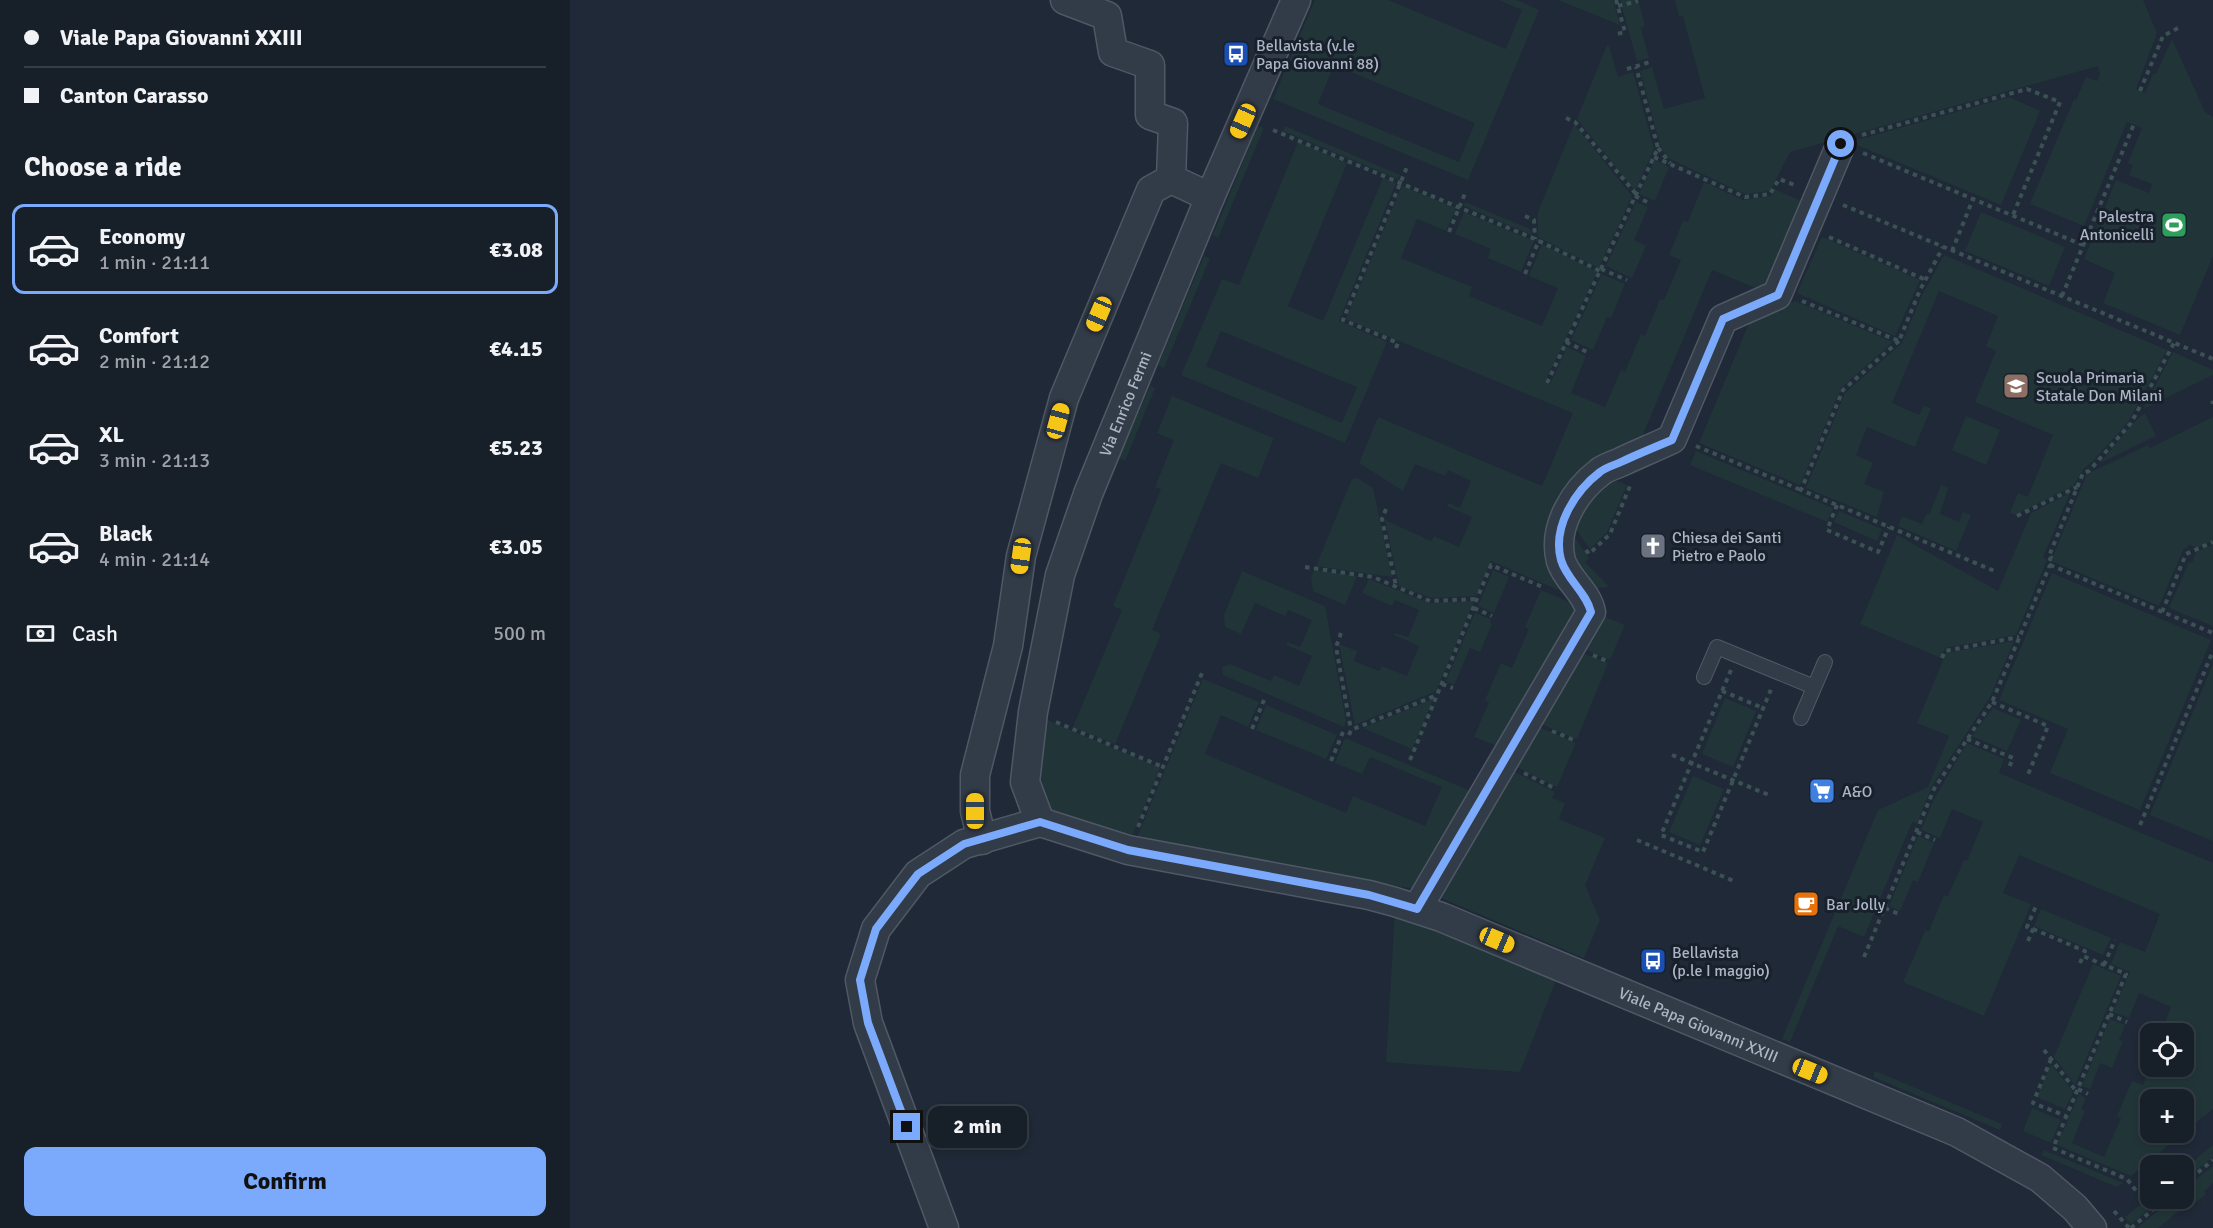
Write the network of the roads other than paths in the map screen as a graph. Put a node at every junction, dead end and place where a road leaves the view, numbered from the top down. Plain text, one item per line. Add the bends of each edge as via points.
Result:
1 (1065, 0) edge
2 (1296, 0) edge
3 (1841, 144) road end
4 (1171, 179) junction
5 (1210, 196) junction
6 (1825, 662) dead end
7 (1704, 677) dead end
8 (1814, 687) junction
9 (1801, 718) dead end
10 (1040, 822) junction
11 (982, 840) junction
12 (1417, 909) junction
13 (944, 1228) edge
14 (2091, 1228) edge

1 - 4 street via 1107,16 1113,52 1150,65 1150,115 1173,123
2 - 5 street, Via Enrico Fermi
3 - 12 street via 1778,295 1723,319 1672,440 1601,471 1578,495 1564,518 1559,539 1561,561 1591,612
4 - 5 street
4 - 11 street via 1151,190 1064,398 1021,556 1008,646 975,775 975,811
5 - 10 street, Via Enrico Fermi via 1088,494 1060,575 1033,712 1025,782
6 - 8 lane
7 - 8 lane via 1717,647
8 - 9 lane
10 - 11 street
10 - 12 street, Viale Papa Giovanni XXIII via 1128,850 1369,895
11 - 13 street via 964,844 918,874 876,929 860,980 868,1023
12 - 14 street, Viale Papa Giovanni XXIII via 1957,1132 2040,1178 2075,1208

